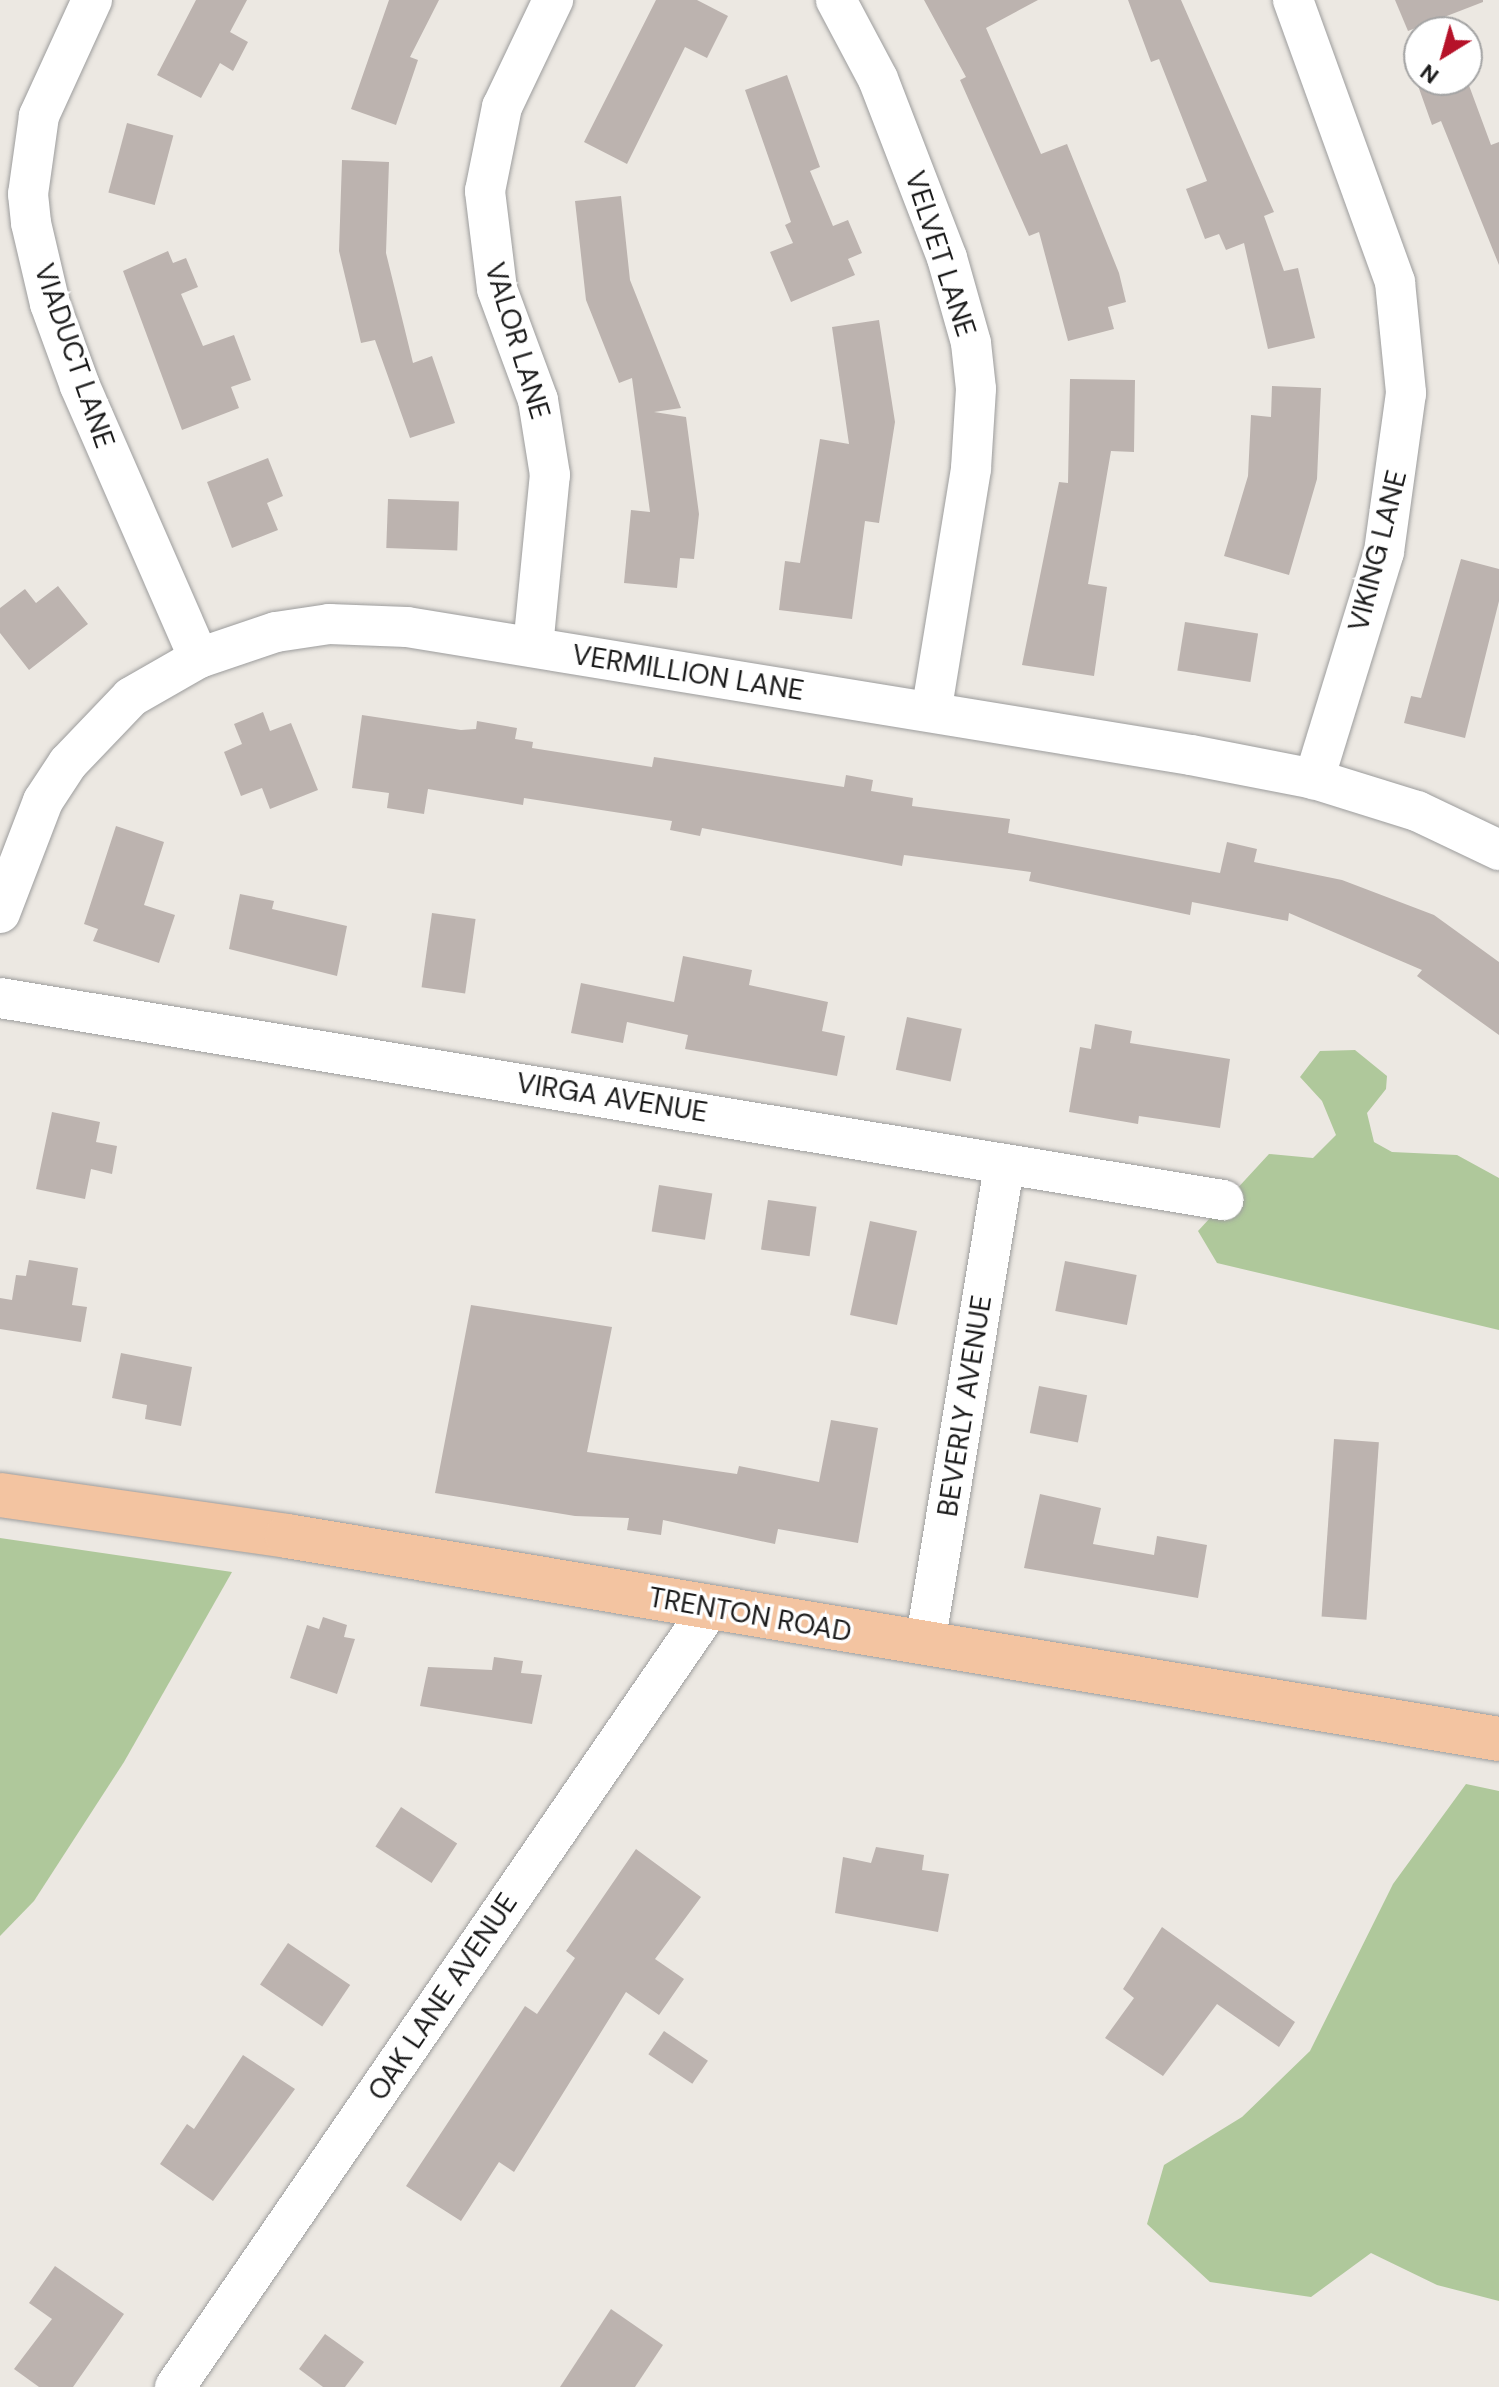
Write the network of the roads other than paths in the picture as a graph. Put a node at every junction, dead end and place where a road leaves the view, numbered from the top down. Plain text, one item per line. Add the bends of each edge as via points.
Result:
1 (92, 0) edge
2 (553, 0) edge
3 (836, 0) edge
4 (1293, 0) edge
5 (533, 647) junction
6 (199, 658) junction
7 (931, 712) junction
8 (1314, 779) junction
9 (1499, 850) edge
10 (8, 857) edge
11 (0, 913) edge
12 (0, 998) edge
13 (1004, 1167) junction
14 (1223, 1200) dead end
15 (0, 1495) edge
16 (710, 1608) junction
17 (925, 1644) junction
18 (1499, 1739) edge
19 (175, 2387) edge

1 - 6 street, VIADUCT LANE via 39,116 29,181 31,223 50,304 80,386
2 - 5 street, VALOR LANE via 502,107 485,191 497,289 538,400 550,475 549,534
3 - 7 street, VELVET LANE via 878,79 947,258 971,343 971,469
4 - 8 street, VIKING LANE via 1395,282 1406,393 1384,552
5 - 6 street, VERMILLION LANE via 407,627 329,624 276,632
5 - 7 street, VERMILLION LANE
6 - 10 street, VERMILLION LANE via 167,673 99,727
7 - 8 street, VERMILLION LANE
8 - 9 street, VERMILLION LANE via 1417,811
10 - 11 street, VERMILLION LANE
12 - 13 street, VIRGA AVENUE
13 - 14 street, VIRGA AVENUE
13 - 17 street, BEVERLY AVENUE
15 - 16 main road, TRENTON ROAD
16 - 17 main road, TRENTON ROAD
16 - 19 street, OAK LANE AVENUE
17 - 18 main road, TRENTON ROAD

